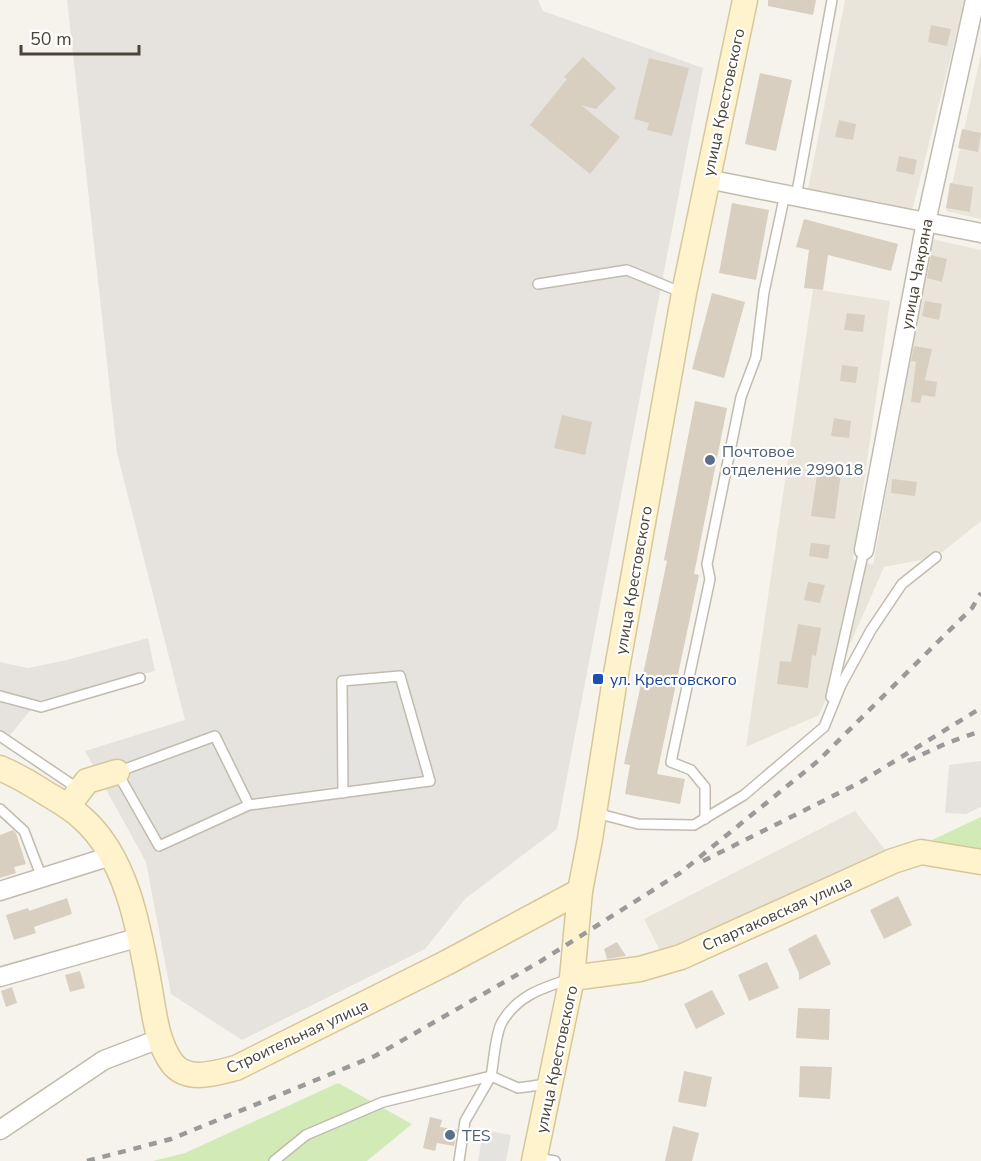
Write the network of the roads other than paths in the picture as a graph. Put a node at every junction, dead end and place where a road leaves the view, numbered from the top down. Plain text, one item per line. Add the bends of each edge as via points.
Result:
1 (745, 0) edge
2 (832, 0) edge
3 (975, 0) edge
4 (707, 179) junction
5 (791, 195) junction
6 (926, 222) junction
7 (981, 233) edge
8 (538, 284) dead end
9 (684, 293) junction
10 (864, 550) joint
11 (936, 557) dead end
12 (140, 678) dead end
13 (0, 696) edge
14 (824, 727) junction
15 (0, 736) edge
16 (0, 768) edge
17 (117, 772) junction
18 (343, 793) junction
19 (74, 798) junction
20 (249, 804) junction
21 (0, 809) edge
22 (594, 812) junction
23 (705, 819) junction
24 (111, 856) junction
25 (981, 862) edge
26 (42, 878) junction
27 (0, 891) edge
28 (580, 891) junction
29 (141, 937) junction
30 (0, 977) edge
31 (572, 978) junction
32 (159, 1039) junction
33 (491, 1076) junction
34 (552, 1084) junction
35 (0, 1130) edge
36 (541, 1160) edge
37 (274, 1161) edge
38 (459, 1161) edge

1 - 4 main road, улица Крестовского
2 - 5 lane
3 - 6 street, улица Чакряна
4 - 5 street
4 - 9 main road, улица Крестовского
5 - 6 street
5 - 23 lane via 764,292 756,357 741,397 707,564 710,579 672,762 691,770 705,787
6 - 7 street
6 - 10 street, улица Чакряна
8 - 9 lane via 627,270
9 - 22 main road, улица Крестовского
10 - 14 lane
11 - 14 lane via 902,584 870,630
12 - 13 lane via 41,707
14 - 23 lane via 744,795
15 - 19 lane
16 - 19 main road, Строительная улица
17 - 19 main road via 87,781
17 - 20 lane via 215,736
17 - 20 lane via 159,846
18 - 18 lane via 430,781 400,676 342,681
18 - 20 lane
19 - 24 main road, Строительная улица
21 - 26 lane via 24,831
22 - 23 lane via 638,824 694,825
22 - 28 main road, улица Крестовского
24 - 26 street
24 - 29 main road, Строительная улица via 133,905
25 - 31 main road, Спартаковская улица via 921,852 681,957 640,969
26 - 27 street
28 - 31 main road, улица Крестовского
28 - 32 main road, Строительная улица via 236,1068 205,1076 186,1073 173,1065
29 - 30 street
29 - 32 main road, Строительная улица
31 - 33 lane via 539,989 517,1004 501,1025
31 - 34 main road, улица Крестовского
32 - 35 street via 104,1060
33 - 34 lane via 518,1088
33 - 37 lane via 383,1102 306,1135
33 - 38 lane via 465,1120
34 - 36 main road, улица Крестовского

